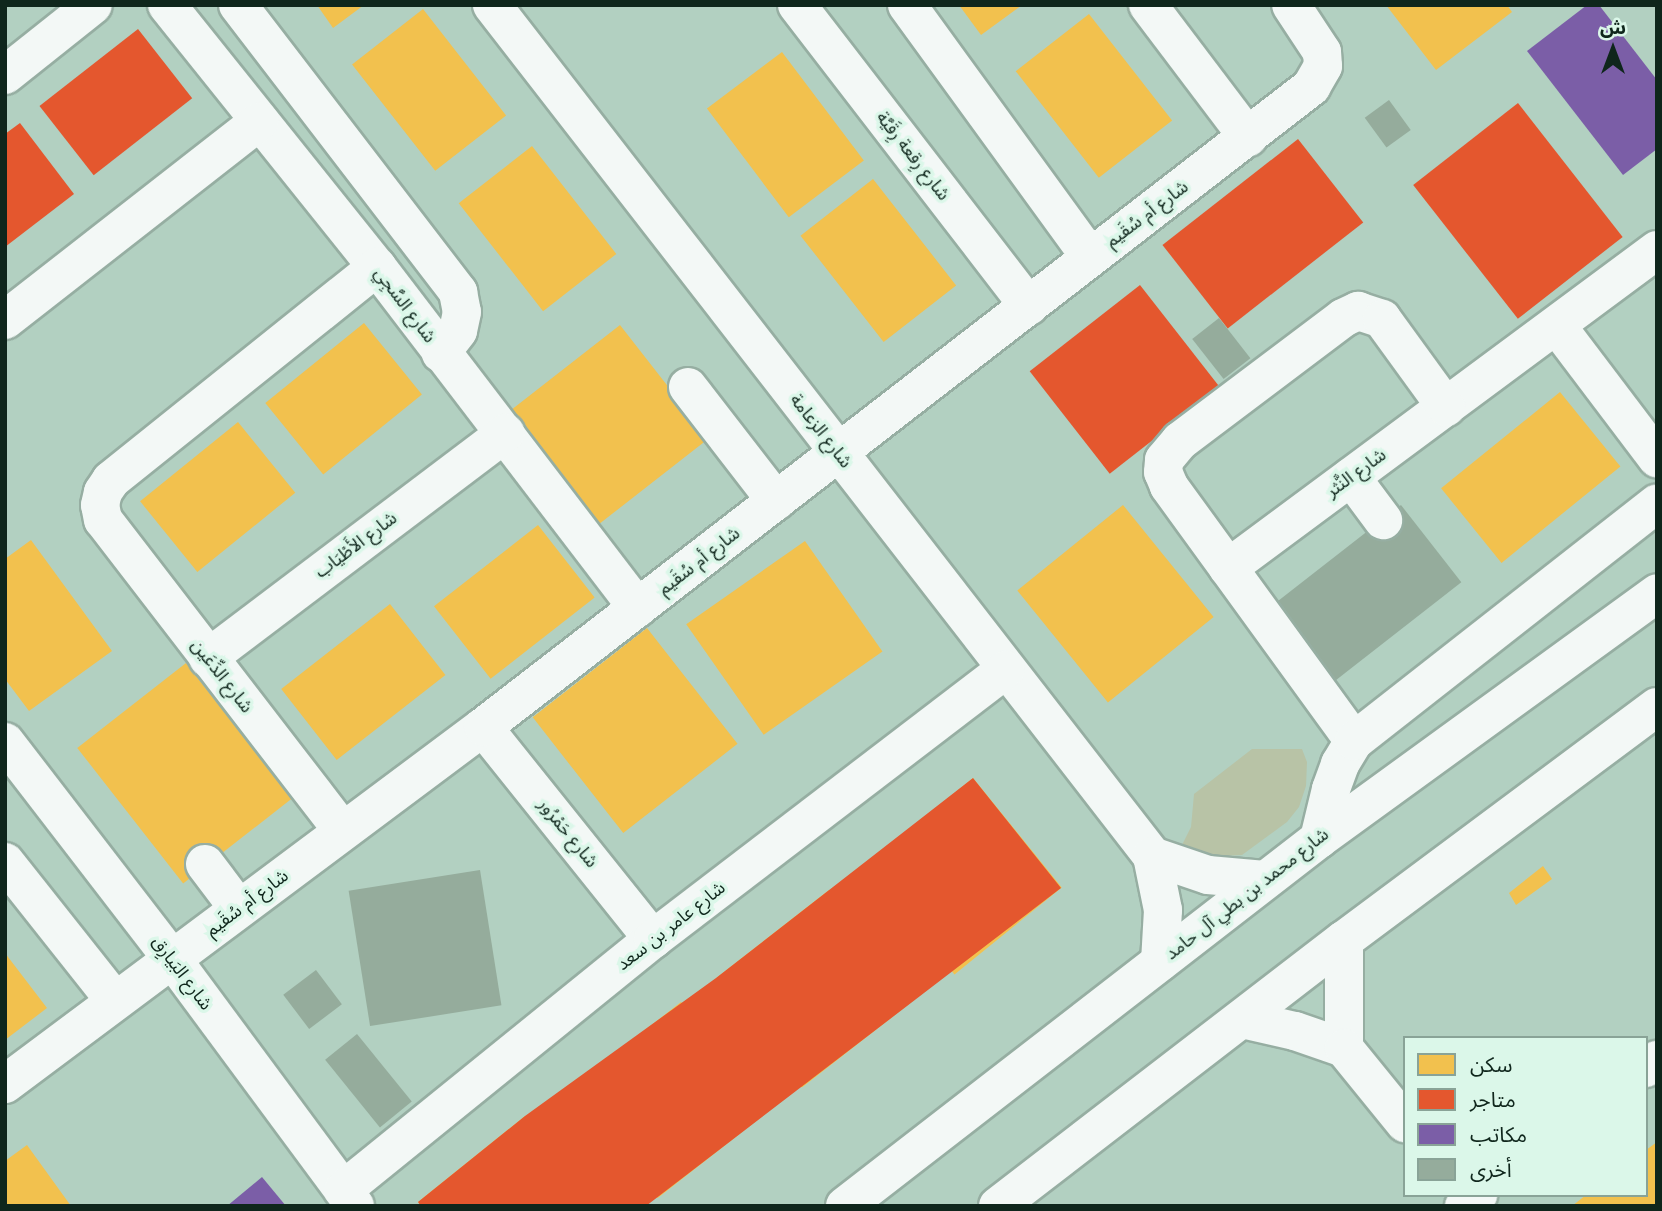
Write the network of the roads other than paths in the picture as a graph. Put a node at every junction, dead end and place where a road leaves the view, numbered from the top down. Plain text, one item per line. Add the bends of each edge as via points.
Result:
1 (93, 5) edge
2 (167, 5) edge
3 (238, 5) edge
4 (492, 5) edge
5 (797, 5) edge
6 (907, 5) edge
7 (1148, 5) edge
8 (1291, 5) edge
9 (11, 60) edge
10 (260, 121) junction
11 (1248, 136) junction
12 (1657, 250) edge
13 (1090, 257) junction
14 (377, 267) junction
15 (1029, 306) junction
16 (5, 320) edge
17 (1557, 326) junction
18 (441, 353) junction
19 (688, 387) dead end
20 (1446, 407) junction
21 (505, 433) junction
22 (837, 453) junction
23 (1657, 457) edge
24 (1351, 477) junction
25 (776, 501) junction
26 (1657, 503) edge
27 (1383, 520) dead end
28 (1228, 568) junction
29 (1657, 593) edge
30 (638, 608) junction
31 (208, 658) junction
32 (1005, 670) junction
33 (1657, 707) edge
34 (483, 727) junction
35 (1354, 741) junction
36 (5, 742) edge
37 (342, 830) junction
38 (1319, 839) junction
39 (1152, 856) junction
40 (5, 862) edge
41 (205, 864) dead end
42 (1265, 880) junction
43 (239, 909) junction
44 (653, 939) junction
45 (1344, 940) junction
46 (173, 960) junction
47 (1160, 962) junction
48 (114, 1001) junction
49 (1242, 1019) junction
50 (1344, 1048) junction
51 (5, 1084) edge
52 (1403, 1121) edge
53 (349, 1198) edge
54 (845, 1206) edge
55 (998, 1206) edge

1 - 9 street
2 - 10 street, شارع السَّجِي
3 - 18 street via 458,292 462,312 458,331
4 - 22 street, شارع الزعامة
5 - 15 street, شارع رِقعة رِقَيَّة
6 - 13 street
7 - 11 street
8 - 11 street, شارع أم سُقَيم via 1316,39 1323,66 1311,87
10 - 14 street, شارع السَّجِي
10 - 16 street
11 - 13 street, شارع أم سُقَيم
12 - 17 street, شارع النَّثر
13 - 15 street, شارع أم سُقَيم
14 - 18 street, شارع السَّجِي
14 - 31 street, شارع الدِّعَين via 111,480 100,505 103,520
15 - 22 street, شارع أم سُقَيم
17 - 20 street, شارع النَّثر
17 - 23 street
18 - 21 street, شارع السَّجِي
19 - 25 street
20 - 24 street, شارع النَّثر
20 - 28 street via 1382,319 1358,312 1343,318 1180,441 1164,460 1169,486
21 - 30 street, شارع السَّجِي
21 - 31 street, شارع الأَطْيَاب
22 - 25 street, شارع أم سُقَيم
22 - 32 street, شارع الزعامة
24 - 27 street
24 - 28 street, شارع النَّثر
25 - 30 street, شارع أم سُقَيم
26 - 35 street
28 - 35 street
29 - 38 street, شارع محمد بن بطي آل حامد
30 - 34 street, شارع أم سُقَيم
31 - 37 street, شارع الدِّعَين
32 - 39 street, شارع الزعامة
32 - 44 street, شارع عامر بن سعد
33 - 45 street
34 - 37 street, شارع أم سُقَيم
34 - 44 street, شارع حَمْرُور
35 - 38 street via 1331,789
36 - 46 street, شارع البَيارِق
37 - 43 street, شارع أم سُقَيم
38 - 42 street, شارع محمد بن بطي آل حامد
39 - 42 street via 1208,875
39 - 47 street, شارع الزعامة via 1163,910
40 - 48 street
41 - 43 street
42 - 47 street, شارع محمد بن بطي آل حامد
43 - 46 street, شارع أم سُقَيم
44 - 53 street, شارع عامر بن سعد
45 - 49 street
45 - 50 street
46 - 48 street, شارع أم سُقَيم
46 - 53 street, شارع البَيارِق
47 - 54 street, شارع محمد بن بطي آل حامد
48 - 51 street, شارع أم سُقَيم
49 - 50 street
49 - 55 street
50 - 52 street

